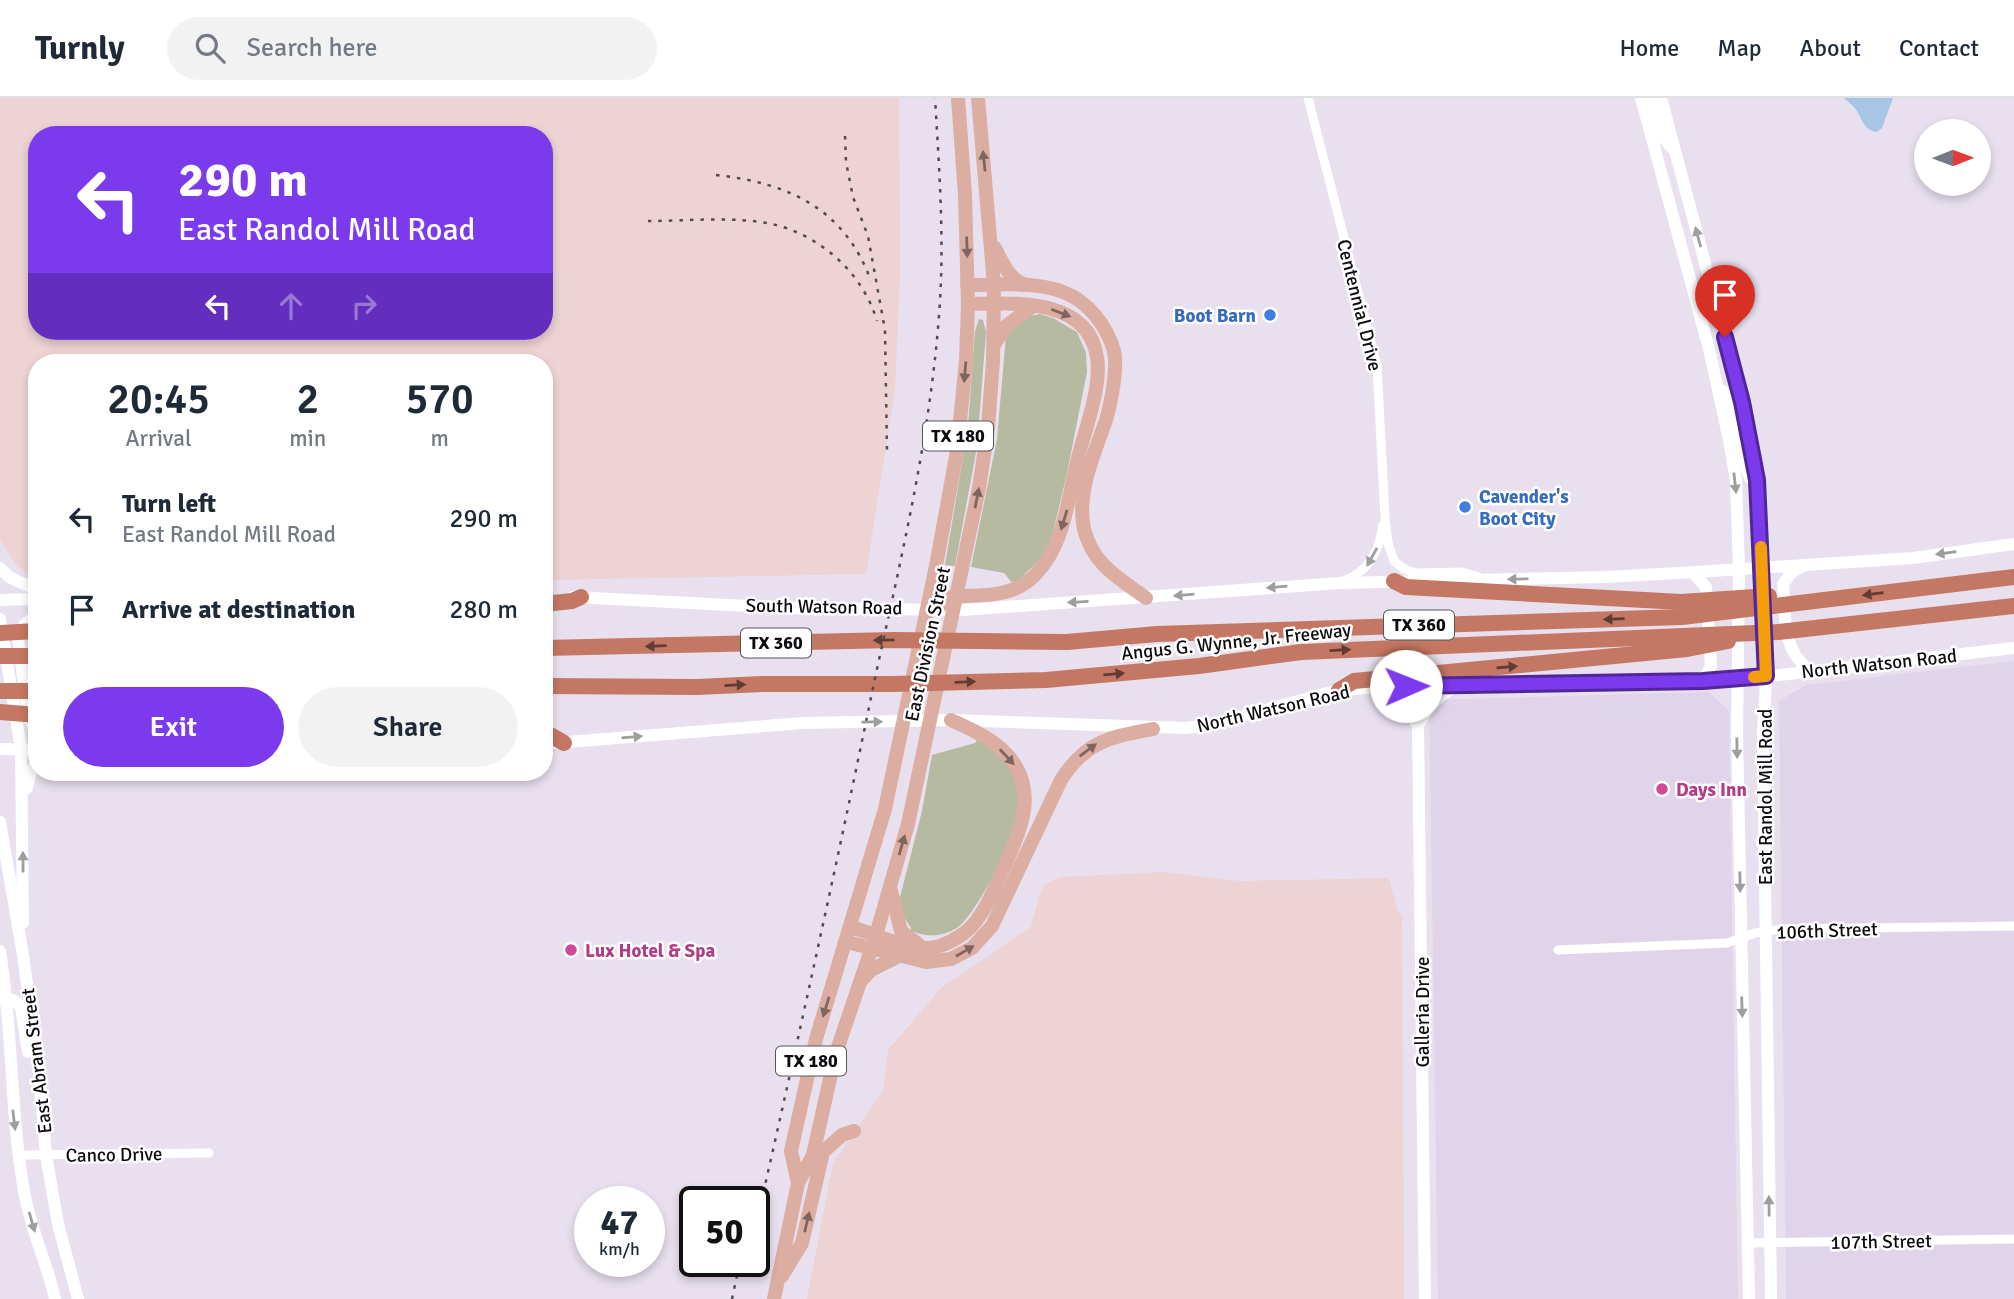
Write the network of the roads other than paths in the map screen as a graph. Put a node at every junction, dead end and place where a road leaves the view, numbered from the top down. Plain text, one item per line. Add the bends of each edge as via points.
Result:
1 (958, 98) edge
2 (978, 98) edge
3 (1308, 98) edge
4 (1642, 98) edge
5 (1652, 98) edge
6 (1661, 98) edge
7 (1675, 150) junction
8 (991, 242) junction
9 (967, 285) junction
10 (994, 285) junction
11 (1026, 286) junction
12 (968, 304) junction
13 (994, 304) junction
14 (1035, 305) junction
15 (993, 346) junction
16 (1716, 383) junction
17 (1757, 480) junction
18 (1385, 517) junction
19 (2014, 544) edge
20 (1807, 564) junction
21 (1762, 567) junction
22 (0, 568) edge
23 (1740, 569) junction
24 (1693, 573) junction
25 (2014, 577) edge
26 (1483, 578) junction
27 (1394, 581) junction
28 (1340, 583) junction
29 (28, 586) edge
30 (553, 597) edge
31 (581, 597) junction
32 (1146, 598) junction
33 (28, 599) edge
34 (0, 600) edge
35 (553, 603) edge
36 (2014, 606) edge
37 (938, 608) junction
38 (1681, 609) junction
39 (0, 620) edge
40 (28, 622) edge
41 (28, 631) edge
42 (0, 633) edge
43 (1686, 642) junction
44 (553, 648) edge
45 (2014, 648) edge
46 (0, 656) edge
47 (28, 656) edge
48 (1810, 671) junction
49 (1790, 673) junction
50 (1766, 676) junction
51 (1736, 680) junction
52 (1703, 681) junction
53 (1457, 685) junction
54 (553, 686) edge
55 (1380, 687) junction
56 (1339, 690) junction
57 (0, 691) edge
58 (28, 691) edge
59 (1765, 705) junction
60 (0, 712) edge
61 (28, 714) edge
62 (28, 716) edge
63 (1737, 716) junction
64 (951, 720) junction
65 (1418, 726) junction
66 (1153, 729) junction
67 (553, 737) edge
68 (553, 743) edge
69 (564, 743) junction
70 (0, 749) edge
71 (21, 750) junction
72 (28, 750) edge
73 (29, 781) edge
74 (23, 820) junction
75 (0, 822) edge
76 (891, 885) junction
77 (851, 926) junction
78 (2014, 926) edge
79 (1765, 932) junction
80 (1740, 939) junction
81 (847, 942) junction
82 (873, 942) junction
83 (923, 947) junction
84 (1558, 950) dead end
85 (23, 955) junction
86 (0, 956) edge
87 (899, 956) junction
88 (859, 983) junction
89 (3, 1000) edge
90 (39, 1073) junction
91 (854, 1131) dead end
92 (209, 1153) dead end
93 (18, 1155) junction
94 (46, 1155) junction
95 (798, 1183) junction
96 (2014, 1239) edge
97 (1769, 1242) junction
98 (1749, 1243) junction
99 (777, 1283) junction
100 (55, 1299) edge
101 (78, 1299) edge
102 (774, 1299) edge
103 (1425, 1299) edge
104 (1749, 1299) edge
105 (1771, 1299) edge

1 -> 9 main road, East Division Street / TX 180
8 -> 2 main road, East Division Street / TX 180
3 - 18 street, Centennial Drive via 1377,366
4 - 16 main road, East Randol Mill Road
5 - 7 main road via 1661,135
6 - 7 main road, East Randol Mill Road
17 -> 7 main road, East Randol Mill Road via 1742,402
8 - 10 main road, East Division Street / TX 180
8 - 11 main road via 1008,273
9 - 10 main road
9 - 12 main road, East Division Street / TX 180
10 - 11 main road
10 - 13 main road, East Division Street / TX 180
11 - 32 main road via 1064,292 1089,308 1106,330 1115,353 1107,416 1083,496 1084,528 1101,565
12 - 13 main road
12 -> 77 main road, East Division Street / TX 180 via 962,408 936,566 896,762
13 - 14 main road
13 - 15 main road, East Division Street / TX 180
14 - 15 main road via 1006,326
14 -> 37 main road via 1075,318 1088,332 1097,357 1092,408 1068,508 1055,548 1026,584 1005,594 950,598
76 -> 15 main road, East Division Street / TX 180 via 964,565 988,428
16 - 17 main road via 1736,419 1745,469
16 -> 23 main road, East Randol Mill Road via 1736,480
17 - 21 main road, East Randol Mill Road
18 - 26 street, Centennial Drive via 1394,561 1405,569 1462,572
18 -> 28 street, Centennial Drive via 1370,563
19 -> 20 main road via 1913,558
20 - 21 main road
20 - 48 main road via 1783,584 1787,642
21 - 23 main road
21 - 50 main road, East Randol Mill Road
22 - 29 main road
23 - 24 main road
23 - 51 main road, East Randol Mill Road
24 -> 26 main road
24 - 52 main road via 1706,587 1711,666
25 -> 38 highway via 1845,597 1819,593
26 - 27 main road
27 - 28 main road
27 - 38 highway via 1406,587
28 -> 32 main road
30 - 31 main road, South Watson Road
31 - 35 highway
31 - 37 main road, South Watson Road via 787,607
32 -> 37 main road, South Watson Road
33 - 34 main road
36 - 43 highway
38 -> 44 highway, Angus G. Wynne, Jr. Freeway / TX 360 via 1067,642 894,640
39 - 71 main road
40 - 62 main road via 18,638
41 - 42 highway
54 -> 43 highway, Angus G. Wynne, Jr. Freeway / TX 360 via 1046,680 1301,652
56 -> 43 highway via 1354,681
45 - 48 main road, North Watson Road
46 - 47 highway
48 - 49 main road, North Watson Road
49 - 50 main road, North Watson Road
49 - 59 main road via 1779,681
50 - 51 main road, North Watson Road
50 - 59 main road, East Randol Mill Road
51 - 52 main road, North Watson Road
51 - 63 main road, East Randol Mill Road
52 - 53 main road, North Watson Road
52 - 63 main road via 1724,690
53 - 55 main road, North Watson Road
53 - 65 main road via 1425,710
55 - 56 main road, North Watson Road
55 - 65 main road via 1402,697
56 - 66 main road, North Watson Road via 1206,726
57 - 58 highway
59 - 79 main road, East Randol Mill Road
60 - 61 highway
63 -> 80 main road, East Randol Mill Road
64 - 66 main road, North Watson Road
69 -> 64 main road via 763,725
64 -> 83 main road via 987,737 1016,766 1024,810 1019,834 972,926 948,942
65 - 103 main road, Galleria Drive
87 -> 66 main road via 941,961 961,955 982,939 1068,768 1102,740
67 - 69 highway
68 - 69 main road
70 - 71 main road
71 - 72 main road
71 - 74 main road
73 - 74 main road
85 -> 74 main road
75 - 85 main road, East Abram Street
76 - 82 main road, East Division Street / TX 180
76 - 83 main road via 901,931
77 - 81 main road, East Division Street / TX 180
77 - 82 main road
78 - 79 street, 106th Street
79 - 80 street, 106th Street
97 -> 79 main road, East Randol Mill Road
80 - 84 street, 106th Street via 1686,946
80 -> 98 main road, East Randol Mill Road
81 - 82 main road
81 -> 95 main road, East Division Street / TX 180 via 816,1039 791,1151
82 - 83 main road
82 - 87 main road
82 - 88 main road, East Division Street / TX 180
85 - 90 main road, East Abram Street
86 - 89 main road, East Abram Street
87 - 88 main road via 872,970
88 - 95 main road, East Division Street / TX 180 via 835,1056 813,1155
89 - 90 main road via 17,1001 21,1008 29,1062
89 -> 93 main road, East Abram Street
90 - 94 main road, East Abram Street
99 -> 91 main road via 802,1243 823,1152
92 - 94 street, Canco Drive
93 - 94 street, Canco Drive
93 -> 100 main road, East Abram Street via 24,1195
94 - 101 main road, East Abram Street
95 - 99 main road, East Division Street / TX 180
96 - 97 street, 107th Street
97 - 98 street, 107th Street
97 - 105 main road, East Randol Mill Road
98 - 104 main road, East Randol Mill Road
99 - 102 main road, East Division Street / TX 180

